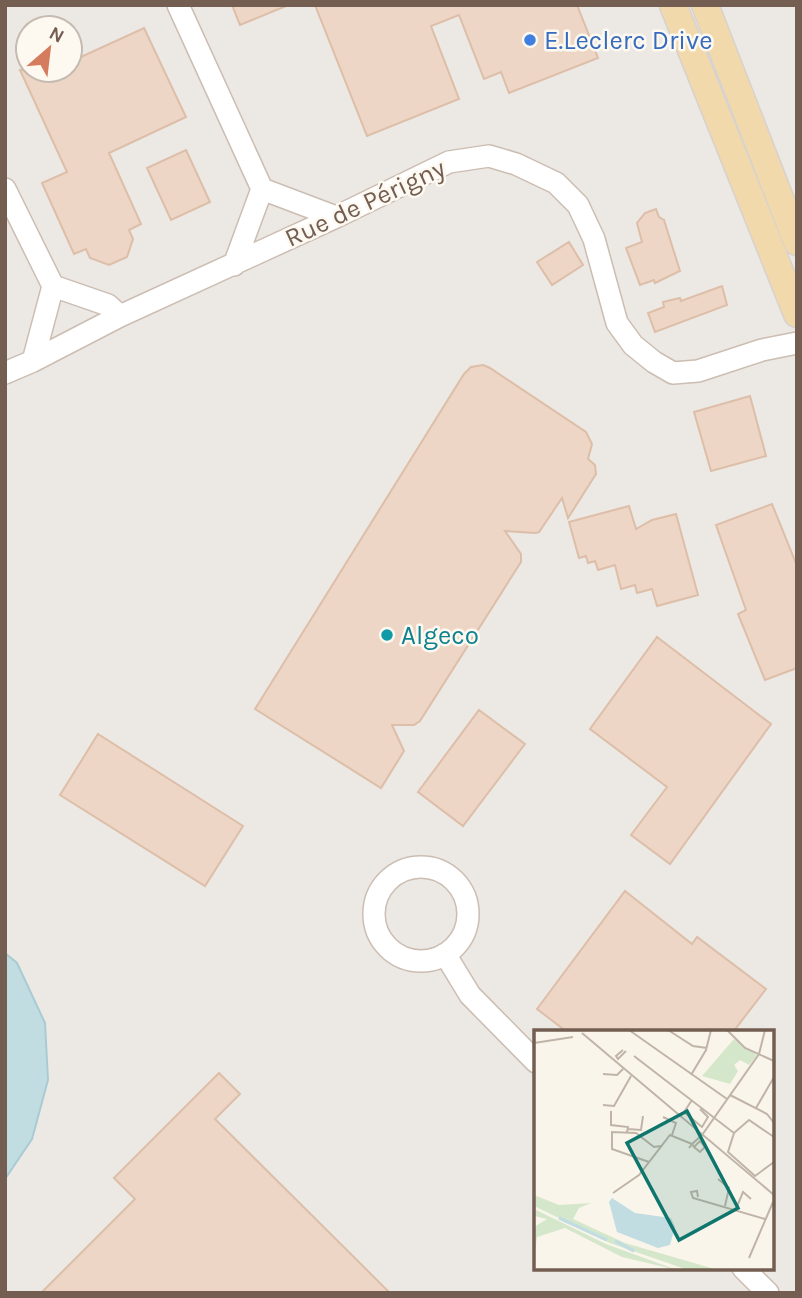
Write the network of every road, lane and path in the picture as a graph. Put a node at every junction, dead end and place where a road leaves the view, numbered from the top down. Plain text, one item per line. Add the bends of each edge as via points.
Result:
1 (178, 5) edge
2 (673, 5) edge
3 (705, 5) edge
4 (5, 189) edge
5 (262, 189) junction
6 (336, 218) junction
7 (797, 242) edge
8 (234, 265) junction
9 (53, 286) junction
10 (797, 314) edge
11 (120, 316) junction
12 (797, 343) edge
13 (33, 361) junction
14 (5, 373) edge
15 (445, 954) junction
16 (534, 1060) edge
17 (745, 1270) edge
18 (768, 1293) edge

1 - 5 street
2 - 10 main road
3 - 7 main road
4 - 9 street
5 - 6 street
5 - 8 street
6 - 8 street, Rue de Périgny
6 - 12 street, Rue de Périgny via 449,162 489,156 556,183 578,205 594,239 617,323 633,345 654,362 673,373 698,371
8 - 11 street, Rue de Périgny
9 - 11 street via 108,305
9 - 13 street
11 - 13 street, Rue de Périgny
13 - 14 street, Rue de Périgny
15 - 15 street via 466,927 463,894 451,878 434,869 415,867 396,873 382,887 374,905 378,934 390,949 407,958 427,960
15 - 16 street via 470,995
17 - 18 street

